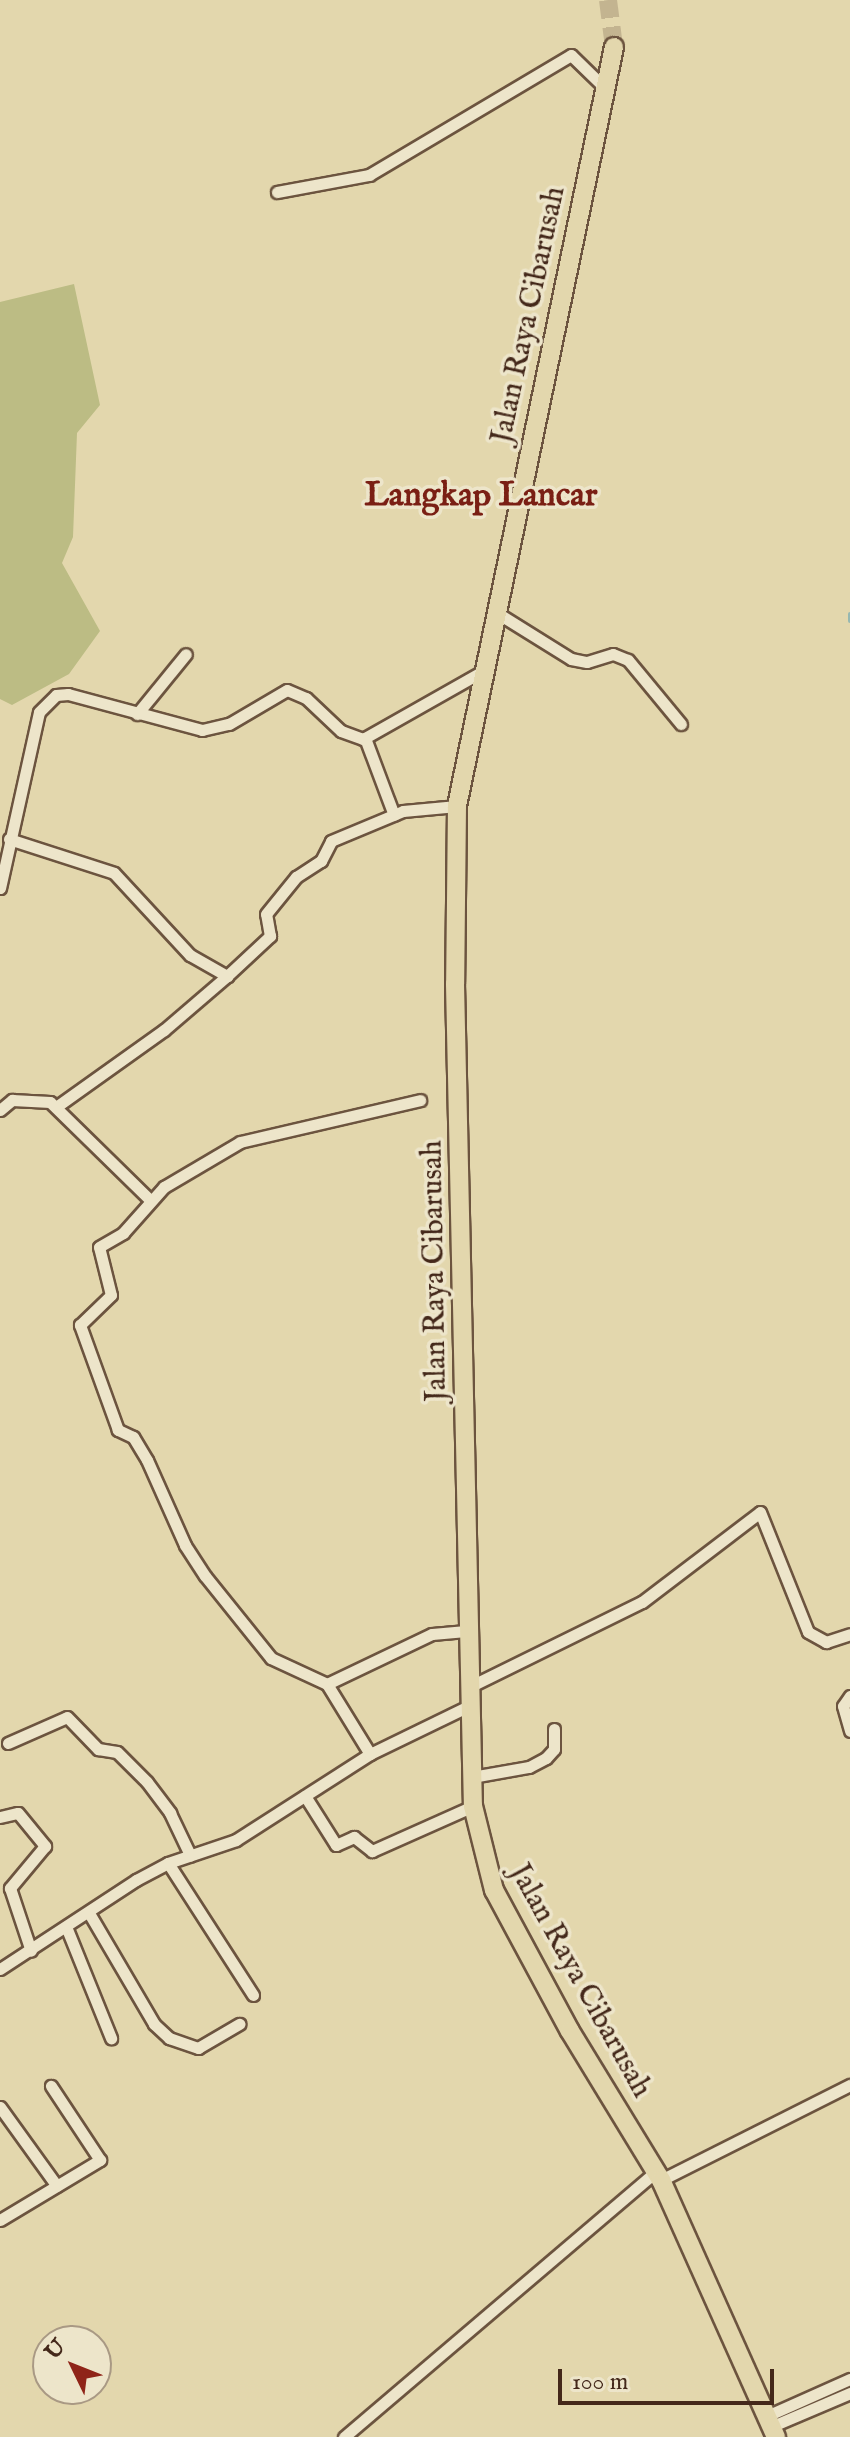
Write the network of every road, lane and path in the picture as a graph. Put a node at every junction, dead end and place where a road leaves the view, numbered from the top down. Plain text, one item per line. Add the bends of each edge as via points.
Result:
1 (614, 47) tunnel mouth
2 (606, 89) junction
3 (277, 192) dead end
4 (494, 611) junction
5 (186, 654) dead end
6 (485, 670) junction
7 (137, 714) junction
8 (681, 724) dead end
9 (365, 738) junction
10 (457, 806) junction
11 (394, 815) junction
12 (9, 839) junction
13 (0, 888) edge
14 (227, 976) junction
15 (420, 1100) dead end
16 (56, 1107) junction
17 (0, 1110) edge
18 (151, 1201) junction
19 (466, 1631) junction
20 (850, 1634) edge
21 (327, 1684) junction
22 (850, 1696) edge
23 (469, 1697) junction
24 (554, 1729) dead end
25 (850, 1731) edge
26 (8, 1743) dead end
27 (370, 1754) junction
28 (472, 1777) junction
29 (305, 1796) junction
30 (473, 1806) junction
31 (0, 1817) edge
32 (190, 1855) junction
33 (168, 1863) junction
34 (89, 1913) junction
35 (67, 1929) junction
36 (31, 1951) junction
37 (0, 1969) edge
38 (253, 1995) dead end
39 (239, 2024) dead end
40 (111, 2038) dead end
41 (850, 2085) edge
42 (51, 2086) dead end
43 (0, 2107) edge
44 (659, 2175) junction
45 (57, 2186) junction
46 (1, 2216) edge
47 (850, 2379) edge
48 (850, 2393) edge
49 (773, 2426) edge
50 (344, 2437) edge

1 - 2 main road, Jalan Raya Cibarusah
2 - 3 street via 571,55 369,175
2 - 4 main road, Jalan Raya Cibarusah
4 - 6 main road, Jalan Raya Cibarusah
4 - 8 street via 571,659 587,662 613,654 628,660
5 - 7 street
6 - 9 street
6 - 10 main road, Jalan Raya Cibarusah
7 - 9 street via 214,729 287,690 306,698 341,731
7 - 12 street via 68,694 45,702
9 - 11 street
10 - 11 street
10 - 19 main road, Jalan Raya Cibarusah
11 - 14 street via 327,845 321,861 296,877 266,914 270,936
12 - 13 street
12 - 14 street via 114,873 190,955
14 - 16 street via 164,1030
15 - 18 street via 228,1147
16 - 17 street via 12,1100
16 - 18 street
18 - 21 street via 123,1233 99,1247 111,1295 80,1325 118,1430 134,1439 185,1545 262,1649 282,1665
19 - 21 street via 432,1634
19 - 23 main road, Jalan Raya Cibarusah
20 - 23 street via 826,1642 808,1632 760,1512 642,1602
21 - 27 street
22 - 25 street via 843,1706
23 - 27 street
23 - 28 main road, Jalan Raya Cibarusah
24 - 28 street via 554,1749 546,1758 529,1767
26 - 32 street via 67,1717 98,1749 121,1755 152,1788
27 - 29 street
28 - 30 main road, Jalan Raya Cibarusah
29 - 30 street via 336,1845 354,1837 372,1851
29 - 32 street via 236,1840
30 - 44 main road, Jalan Raya Cibarusah via 494,1890 570,2031
31 - 36 street via 18,1813 45,1846 10,1888
32 - 33 street
33 - 34 street
33 - 38 street
34 - 35 street
34 - 39 street via 154,2024 169,2038 198,2048
35 - 36 street
35 - 40 street
36 - 37 street
41 - 44 street
42 - 45 street via 100,2160
43 - 45 street
44 - 49 main road, Jalan Raya Cibarusah
44 - 50 street
45 - 46 street
47 - 49 street
48 - 49 street

